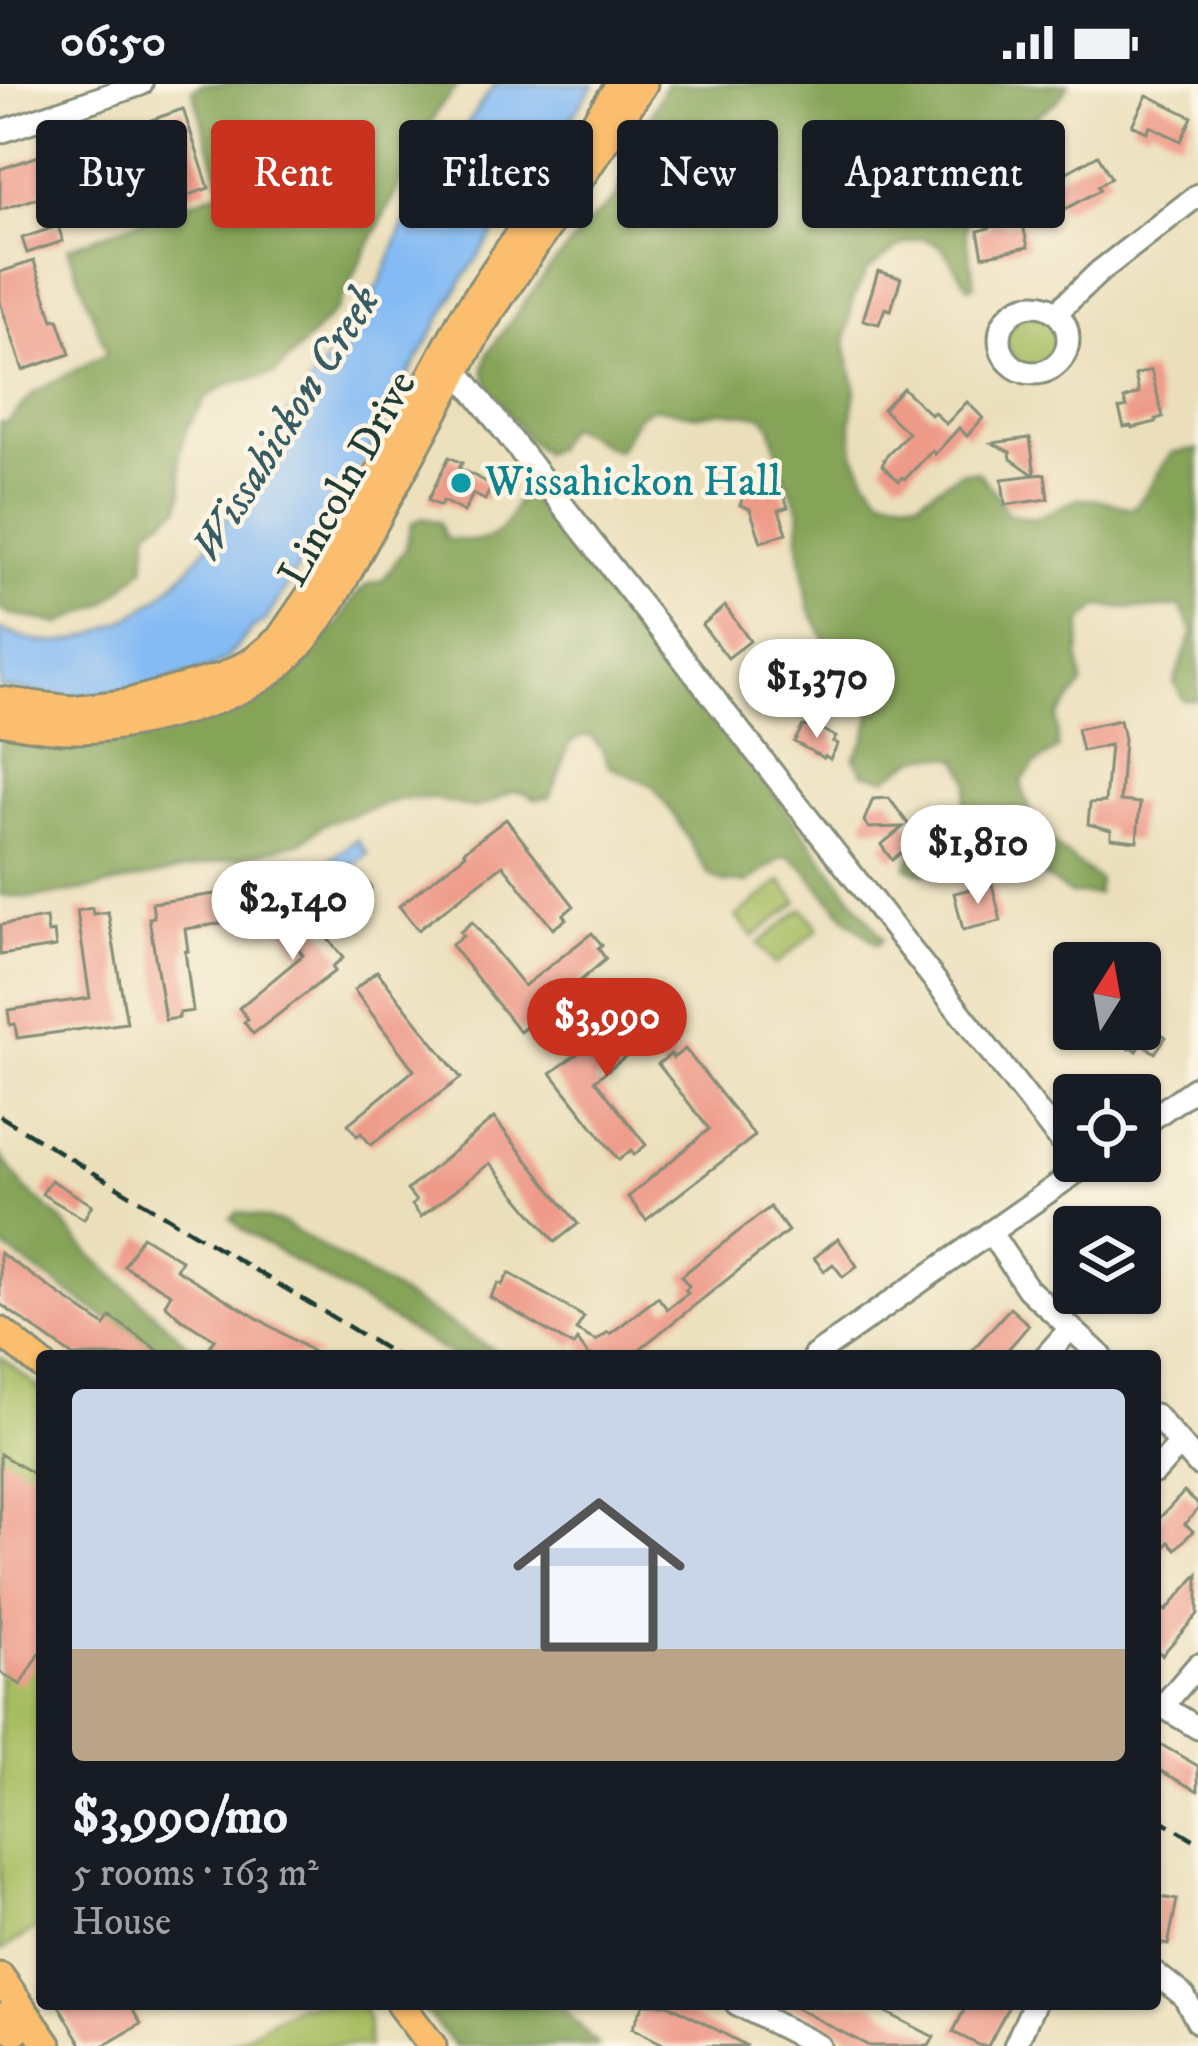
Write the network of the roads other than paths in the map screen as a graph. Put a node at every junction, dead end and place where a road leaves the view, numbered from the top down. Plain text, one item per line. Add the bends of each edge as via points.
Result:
1 (141, 84) edge
2 (620, 84) edge
3 (644, 84) edge
4 (0, 132) edge
5 (1198, 195) edge
6 (1056, 314) dead end
7 (456, 369) junction
8 (0, 701) edge
9 (0, 720) edge
10 (1198, 1086) edge
11 (1161, 1112) edge
12 (1053, 1126) edge
13 (1055, 1182) edge
14 (990, 1232) junction
15 (1070, 1329) junction
16 (0, 1331) edge
17 (823, 1350) edge
18 (1051, 1350) edge
19 (1094, 1350) edge
20 (36, 1360) edge
21 (1161, 1422) edge
22 (1180, 1444) junction
23 (1198, 1464) edge
24 (1161, 1465) edge
25 (1198, 1665) edge
26 (1161, 1703) edge
27 (1161, 1706) edge
28 (1198, 1729) edge
29 (0, 1977) edge
30 (1161, 1978) edge
31 (0, 2004) edge
32 (405, 2010) edge
33 (749, 2010) edge
34 (1031, 2010) edge
35 (1198, 2022) edge
36 (13, 2031) edge
37 (48, 2046) edge
38 (432, 2046) edge
39 (819, 2046) edge
40 (1016, 2046) edge

1 - 4 street
2 - 8 main road, Lincoln Drive via 464,318 324,575 280,639 223,677 125,704 71,710
3 - 7 main road, Lincoln Drive
5 - 6 street
7 - 9 main road, Lincoln Drive via 329,604 278,666 228,695 112,726
7 - 12 street
10 - 11 street
13 - 14 street
14 - 15 street via 1028,1289
14 - 17 street
15 - 18 street
15 - 19 street
16 - 20 main road
21 - 22 street
22 - 23 street
22 - 24 street
25 - 26 street
27 - 28 street
29 - 37 main road
30 - 35 street
31 - 36 main road
32 - 38 main road
33 - 39 street
34 - 40 street

